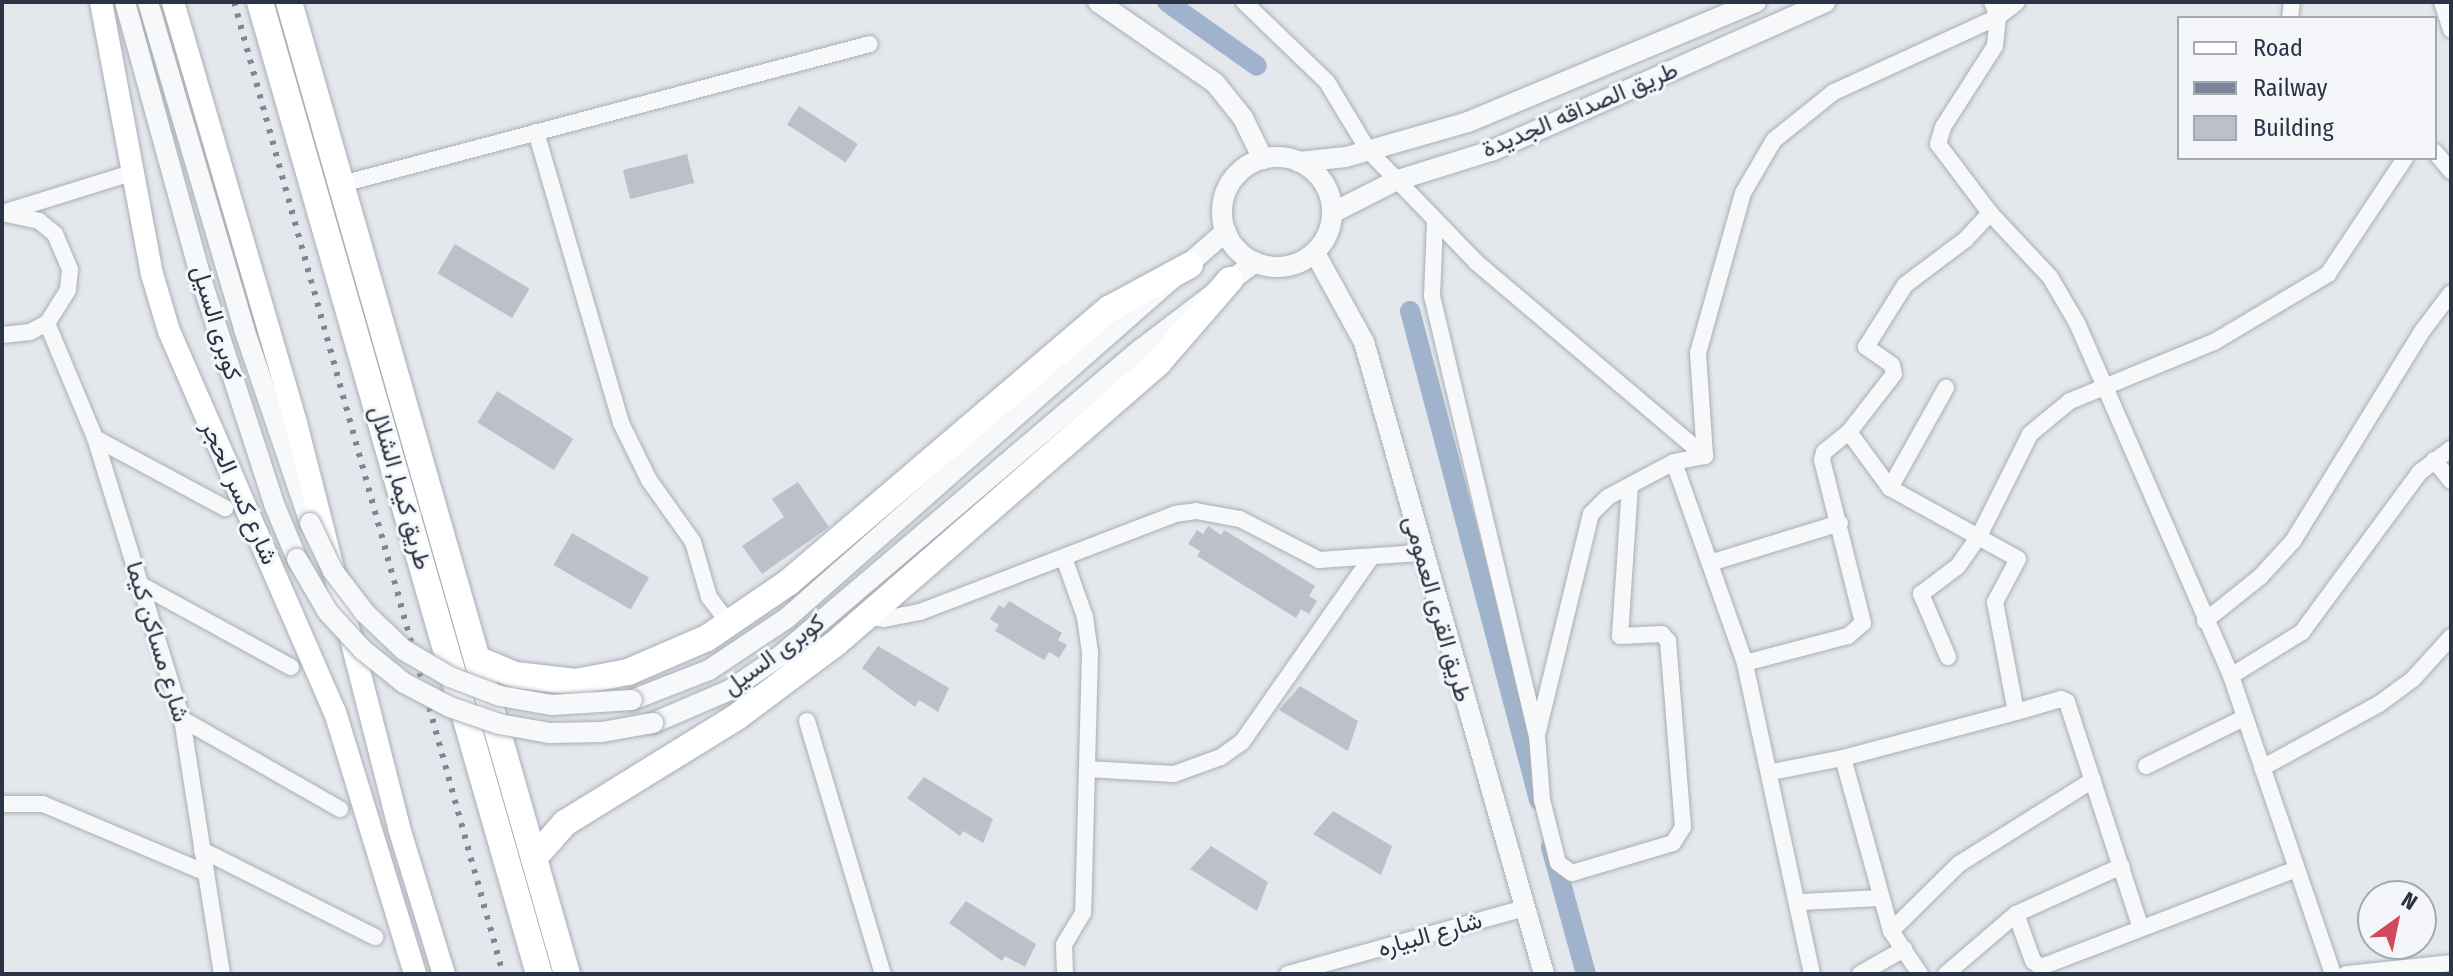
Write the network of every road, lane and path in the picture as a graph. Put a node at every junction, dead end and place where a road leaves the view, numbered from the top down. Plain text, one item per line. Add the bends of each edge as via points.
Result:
1 (101, 2) edge
2 (125, 2) edge
3 (148, 2) edge
4 (173, 2) edge
5 (260, 2) edge
6 (289, 2) edge
7 (1098, 2) edge
8 (1244, 2) edge
9 (1756, 2) edge
10 (1825, 2) edge
11 (2017, 2) edge
12 (2442, 2) edge
13 (1995, 10) edge
14 (2451, 30) edge
15 (870, 44) dead end
16 (536, 132) junction
17 (1368, 150) junction
18 (2437, 154) edge
19 (1263, 159) junction
20 (2404, 160) edge
21 (1299, 162) junction
22 (2451, 171) edge
23 (134, 172) junction
24 (1395, 181) junction
25 (338, 185) junction
26 (2, 213) edge
27 (1332, 213) junction
28 (1990, 213) junction
29 (1435, 222) junction
30 (1226, 231) junction
31 (1315, 253) junction
32 (1255, 262) junction
33 (1190, 265) junction
34 (1230, 280) junction
35 (2451, 293) edge
36 (47, 323) junction
37 (5, 339) edge
38 (2101, 386) junction
39 (1946, 388) dead end
40 (1849, 432) junction
41 (95, 438) junction
42 (2451, 449) edge
43 (1705, 456) junction
44 (2434, 460) junction
45 (1674, 462) junction
46 (2451, 481) edge
47 (1630, 486) junction
48 (1890, 488) junction
49 (225, 508) dead end
50 (1840, 523) junction
51 (1979, 536) junction
52 (1420, 553) junction
53 (1064, 558) junction
54 (1370, 559) junction
55 (1710, 563) junction
56 (141, 585) junction
57 (865, 616) junction
58 (2205, 621) junction
59 (730, 625) junction
60 (2449, 647) edge
61 (1948, 657) dead end
62 (477, 659) junction
63 (1745, 663) junction
64 (291, 667) dead end
65 (2231, 676) junction
66 (2016, 712) junction
67 (2244, 718) junction
68 (182, 719) junction
69 (807, 721) dead end
70 (1537, 736) junction
71 (1843, 758) junction
72 (2146, 766) dead end
73 (2262, 768) junction
74 (1087, 769) junction
75 (1772, 772) junction
76 (2093, 780) junction
77 (2, 804) edge
78 (340, 809) dead end
79 (202, 850) junction
80 (534, 858) junction
81 (2122, 866) junction
82 (2296, 869) junction
83 (206, 873) junction
84 (1880, 898) junction
85 (1801, 902) junction
86 (1525, 908) junction
87 (2016, 914) junction
88 (2140, 926) junction
89 (1891, 931) junction
90 (375, 937) dead end
91 (1904, 949) junction
92 (2451, 963) edge
93 (222, 974) edge
94 (415, 974) edge
95 (444, 974) edge
96 (539, 974) edge
97 (567, 974) edge
98 (883, 974) edge
99 (1065, 974) edge
100 (1288, 974) edge
101 (1544, 974) edge
102 (1812, 974) edge
103 (1860, 974) edge
104 (1920, 974) edge
105 (1946, 974) edge
106 (2333, 974) edge
107 (2346, 974) edge

1 - 23 main road, شارع كسر الحجر
2 - 34 street, كوبرى السيل, bridge via 203,285 297,559 328,612 363,650 404,683 499,724 550,733 602,732 653,723 730,690 780,656 1106,378
3 - 33 street, كوبرى السيل, bridge via 244,329 310,523 333,571 365,613 404,650 450,677 500,696 539,704 632,700 709,670 787,618
4 - 95 main road via 296,423 399,828
5 - 96 highway, طريق كيما, الشلال
6 - 25 highway, طريق كيما, الشلال
7 - 19 street via 1215,83 1243,118
8 - 17 street via 1327,82
9 - 17 street, طريق الصداقه الجديدة via 1468,122
10 - 24 street, طريق الصداقه الجديدة via 1491,151
11 - 13 street
12 - 14 street
13 - 28 street via 1991,56 1943,127 1938,144
13 - 43 street via 1834,92 1794,119 1756,164 1698,353
15 - 16 street
16 - 25 street
16 - 59 street via 621,423 649,480 693,542 709,597
17 - 21 street, طريق الصداقه الجديدة
17 - 24 street
18 - 22 street
19 - 21 street
19 - 30 street via 1246,166 1229,187 1222,213
20 - 38 street via 2328,274 2214,342
21 - 27 street via 1323,182
23 - 26 street
23 - 94 main road, شارع كسر الحجر via 169,331 335,712
24 - 27 street, طريق الصداقه الجديدة
24 - 29 street
25 - 62 highway, طريق كيما, الشلال
26 - 36 street via 39,221 65,251 68,290
27 - 31 street
28 - 38 street via 2067,302
28 - 40 street via 1965,240 1905,285 1867,340 1870,353 1892,365 1894,374
29 - 43 street via 1506,291
29 - 70 street via 1432,296
30 - 32 street
30 - 33 street, كوبرى السيل
31 - 32 street via 1286,266
31 - 52 street, طريق القرى العمومى via 1364,342
32 - 34 street, كوبرى السيل
33 - 59 highway via 1109,309 789,582
34 - 57 highway via 1158,363
35 - 58 street via 2387,386 2293,541 2269,569
36 - 37 street
36 - 41 street, شارع مساكن كيما
38 - 51 street via 2050,414 2030,434
38 - 58 street
39 - 48 street
40 - 48 street
40 - 50 street via 1824,452 1822,460
41 - 49 street
41 - 56 street, شارع مساكن كيما
42 - 44 street
43 - 45 street
44 - 46 street
44 - 65 street via 2404,492 2302,632
45 - 47 street
45 - 55 street
47 - 70 street via 1600,503 1585,529
47 - 70 street via 1620,636 1662,634 1668,641 1683,827 1678,839 1572,873 1564,869 1542,800
48 - 51 street
50 - 55 street
50 - 63 street via 1863,623 1848,636
51 - 61 street via 1958,566 1921,594
51 - 66 street via 2018,559 1995,602
52 - 54 street
52 - 86 street, طريق القرى العمومى
53 - 54 street via 1175,514 1196,511 1240,519 1319,560
53 - 57 street via 902,618
53 - 74 street via 1085,617 1090,652
54 - 74 street via 1242,742 1221,757 1174,774
55 - 63 street
56 - 64 street
56 - 68 street, شارع مساكن كيما
57 - 80 highway via 771,693 565,823
58 - 65 street
59 - 62 highway via 657,661 597,679 535,680
60 - 73 street via 2379,704
62 - 80 highway, طريق كيما, الشلال
63 - 75 street
65 - 67 street
66 - 71 street
66 - 76 street via 2061,699 2067,702
67 - 72 street
67 - 73 street
68 - 78 street
68 - 79 street, شارع مساكن كيما
69 - 98 street
71 - 75 street
71 - 84 street
73 - 82 street
74 - 99 street via 1083,913 1064,945
75 - 85 street
76 - 81 street
76 - 89 street via 1959,864
77 - 83 street via 43,804
79 - 83 street, شارع مساكن كيما
79 - 90 street
80 - 97 highway, طريق كيما, الشلال
81 - 87 street
81 - 88 street
82 - 88 street
82 - 106 street
83 - 93 street, شارع مساكن كيما
84 - 85 street
84 - 89 street
85 - 102 street
86 - 100 street, شارع البياره
86 - 101 street, طريق القرى العمومى
87 - 88 street via 2033,961 2041,967
87 - 105 street
89 - 91 street
91 - 103 street
91 - 104 street
92 - 107 street

